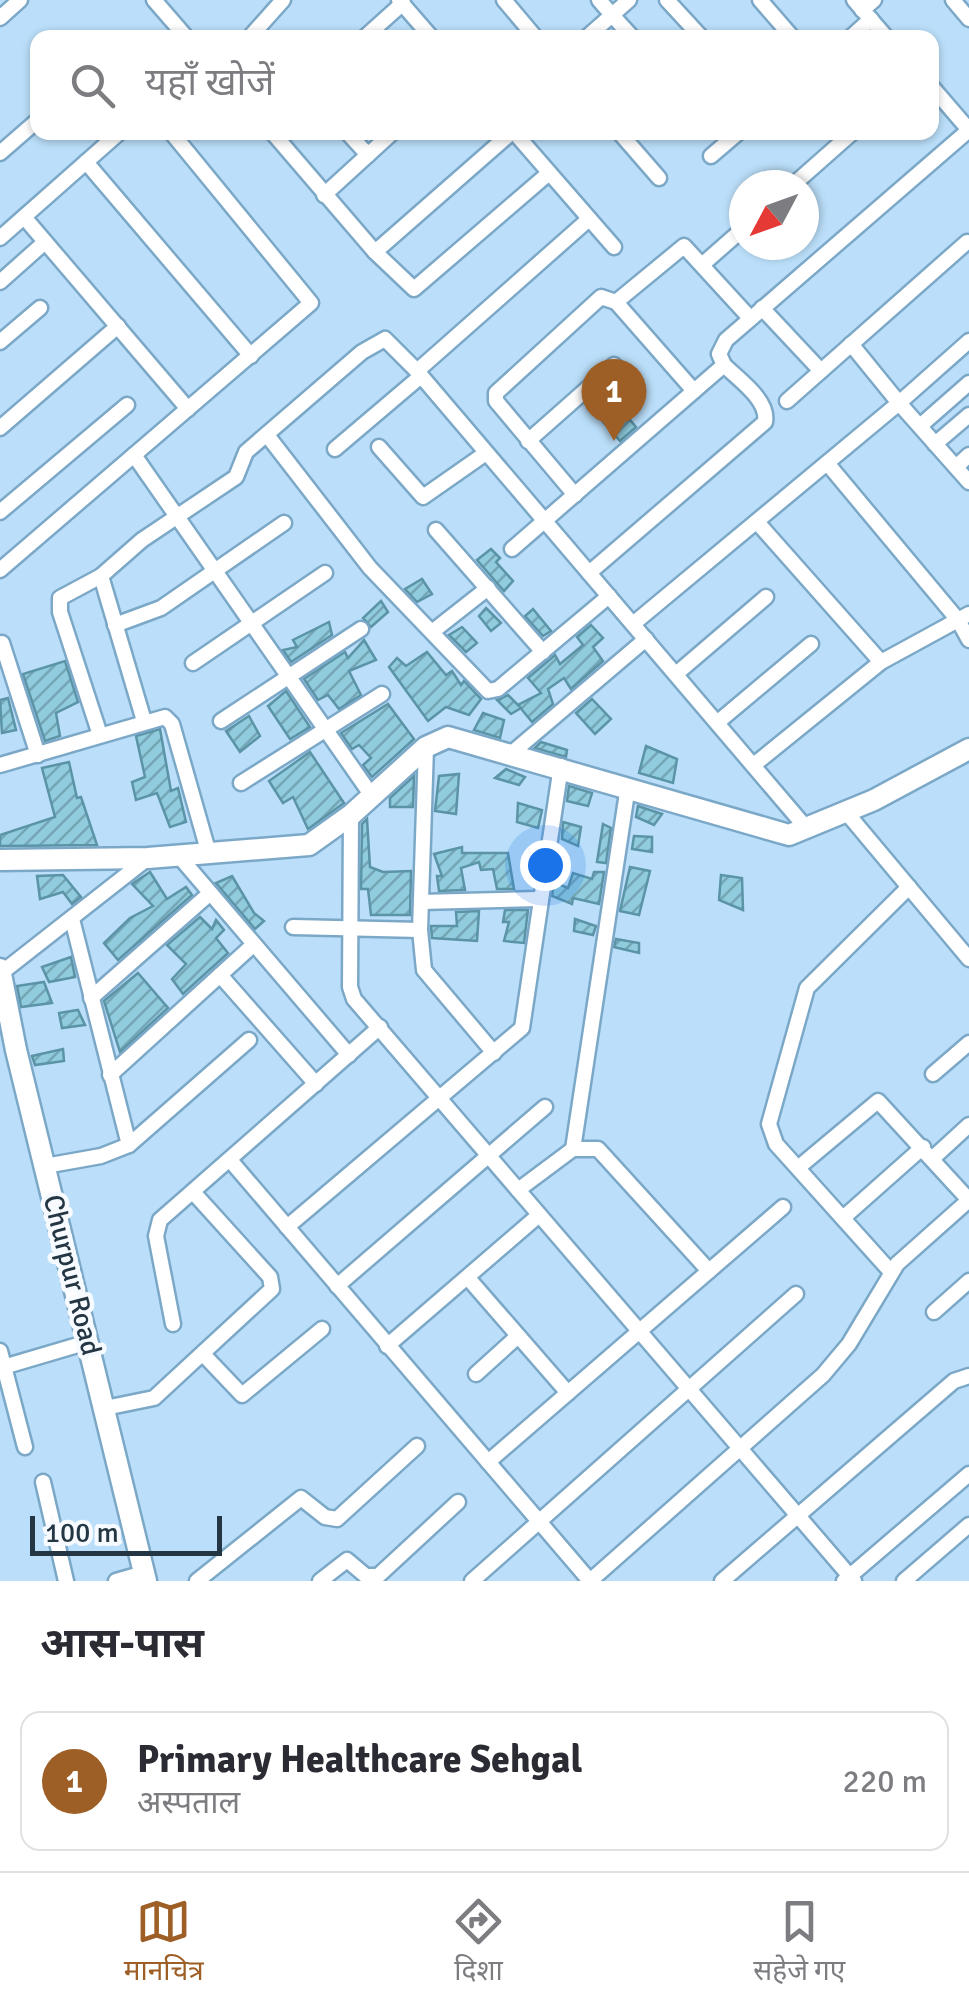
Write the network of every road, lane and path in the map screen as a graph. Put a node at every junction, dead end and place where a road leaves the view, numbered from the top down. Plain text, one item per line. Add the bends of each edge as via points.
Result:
1 (20, 0) edge
2 (283, 0) edge
3 (504, 0) edge
4 (599, 0) edge
5 (629, 0) edge
6 (667, 0) edge
7 (760, 0) edge
8 (953, 0) edge
9 (401, 2) edge
10 (163, 3) edge
11 (865, 7) edge
12 (612, 15) junction
13 (0, 18) edge
14 (969, 18) edge
15 (182, 30) edge
16 (256, 30) edge
17 (372, 30) edge
18 (425, 30) edge
19 (529, 30) edge
20 (595, 30) edge
21 (626, 30) edge
22 (695, 30) edge
23 (787, 30) edge
24 (854, 30) edge
25 (881, 30) edge
26 (939, 94) edge
27 (30, 127) edge
28 (111, 140) edge
29 (179, 140) edge
30 (279, 140) edge
31 (354, 140) edge
32 (384, 140) edge
33 (504, 140) edge
34 (520, 140) edge
35 (625, 140) edge
36 (730, 140) edge
37 (845, 140) edge
38 (965, 143) edge
39 (0, 153) edge
40 (368, 155) junction
41 (711, 156) dead end
42 (86, 162) junction
43 (811, 170) edge
44 (549, 173) junction
45 (659, 178) dead end
46 (324, 195) junction
47 (24, 217) junction
48 (589, 219) junction
49 (0, 238) edge
50 (729, 241) edge
51 (46, 242) junction
52 (967, 242) edge
53 (614, 248) dead end
54 (374, 252) junction
55 (703, 264) junction
56 (0, 282) edge
57 (616, 302) junction
58 (40, 308) dead end
59 (756, 313) junction
60 (118, 326) junction
61 (969, 341) edge
62 (0, 342) edge
63 (851, 344) junction
64 (252, 356) junction
65 (614, 364) dead end
66 (724, 365) junction
67 (821, 370) junction
68 (419, 373) junction
69 (969, 383) edge
70 (694, 391) junction
71 (787, 401) dead end
72 (899, 403) junction
73 (127, 405) dead end
74 (188, 409) junction
75 (969, 414) edge
76 (920, 426) junction
77 (0, 428) edge
78 (267, 435) junction
79 (528, 441) junction
80 (936, 444) junction
81 (380, 447) dead end
82 (335, 449) dead end
83 (486, 452) junction
84 (134, 455) junction
85 (969, 455) edge
86 (827, 464) junction
87 (956, 467) junction
88 (969, 482) edge
89 (575, 495) junction
90 (0, 512) edge
91 (178, 518) junction
92 (544, 521) junction
93 (284, 522) dead end
94 (757, 522) junction
95 (436, 530) dead end
96 (512, 549) dead end
97 (0, 570) edge
98 (215, 572) junction
99 (325, 573) dead end
100 (590, 573) junction
101 (101, 576) junction
102 (488, 588) junction
103 (609, 596) junction
104 (766, 597) dead end
105 (964, 617) edge
106 (633, 624) junction
107 (115, 625) junction
108 (252, 625) junction
109 (361, 629) dead end
110 (432, 632) junction
111 (646, 639) junction
112 (969, 640) edge
113 (2, 643) edge
114 (811, 644) dead end
115 (542, 652) junction
116 (881, 662) junction
117 (193, 663) dead end
118 (676, 674) junction
119 (289, 678) junction
120 (382, 694) dead end
121 (144, 721) junction
122 (221, 721) dead end
123 (718, 722) junction
124 (325, 730) junction
125 (100, 735) junction
126 (426, 747) junction
127 (969, 748) edge
128 (513, 752) junction
129 (38, 755) junction
130 (755, 764) junction
131 (0, 765) edge
132 (562, 766) junction
133 (241, 783) dead end
134 (628, 786) junction
135 (372, 796) junction
136 (846, 812) junction
137 (352, 815) junction
138 (808, 830) junction
139 (209, 854) junction
140 (178, 855) junction
141 (148, 858) junction
142 (0, 860) edge
143 (909, 887) junction
144 (208, 895) junction
145 (538, 899) junction
146 (421, 902) junction
147 (72, 919) junction
148 (293, 927) dead end
149 (350, 928) junction
150 (420, 930) junction
151 (252, 946) junction
152 (969, 959) edge
153 (0, 972) edge
154 (220, 975) junction
155 (91, 998) junction
156 (380, 1027) junction
157 (249, 1040) dead end
158 (969, 1043) edge
159 (494, 1053) junction
160 (349, 1055) junction
161 (933, 1074) dead end
162 (110, 1075) junction
163 (316, 1084) junction
164 (439, 1098) junction
165 (546, 1108) dead end
166 (969, 1125) edge
167 (129, 1145) junction
168 (574, 1150) junction
169 (928, 1152) junction
170 (489, 1156) junction
171 (230, 1160) junction
172 (46, 1166) junction
173 (798, 1167) junction
174 (518, 1190) junction
175 (193, 1192) junction
176 (969, 1200) edge
177 (783, 1208) dead end
178 (539, 1215) junction
179 (843, 1218) junction
180 (287, 1226) junction
181 (710, 1271) junction
182 (890, 1272) junction
183 (468, 1278) junction
184 (969, 1281) edge
185 (337, 1286) junction
186 (796, 1294) dead end
187 (934, 1312) dead end
188 (172, 1324) dead end
189 (322, 1329) dead end
190 (640, 1332) junction
191 (518, 1336) junction
192 (88, 1342) junction
193 (387, 1346) junction
194 (0, 1351) edge
195 (203, 1354) junction
196 (2, 1367) edge
197 (476, 1374) dead end
198 (967, 1374) edge
199 (691, 1391) junction
200 (568, 1394) junction
201 (105, 1408) junction
202 (25, 1446) dead end
203 (417, 1446) dead end
204 (742, 1451) junction
205 (488, 1462) junction
206 (969, 1474) edge
207 (43, 1482) dead end
208 (458, 1502) dead end
209 (798, 1516) junction
210 (541, 1522) junction
211 (969, 1526) edge
212 (387, 1576) edge
213 (145, 1577) edge
214 (849, 1579) edge
215 (66, 1581) edge
216 (116, 1581) edge
217 (197, 1581) edge
218 (320, 1581) edge
219 (472, 1581) edge
220 (590, 1581) edge
221 (722, 1581) edge
222 (904, 1581) edge

1 - 13 street
2 - 16 street
3 - 19 street
4 - 12 street
5 - 12 street
6 - 22 street
7 - 23 street
8 - 14 street
9 - 17 street
9 - 18 street
10 - 15 street
11 - 24 street
11 - 25 street
12 - 20 street
12 - 21 street
26 - 38 street via 969,130
27 - 39 street
28 - 42 street
29 - 64 street via 311,299
30 - 46 street
31 - 40 street
32 - 40 street
33 - 54 street
34 - 44 street
35 - 45 street
36 - 41 street
37 - 43 street
38 - 59 street
40 - 46 street
42 - 47 street
42 - 64 street
44 - 48 street
44 - 54 street via 420,287 405,284
46 - 54 street
47 - 49 street
47 - 51 street
48 - 53 street
48 - 68 street
50 - 55 street
51 - 56 street
51 - 60 street
52 - 63 street
55 - 57 street via 680,248
55 - 59 street
57 - 70 street
57 - 79 street via 602,297 498,388 496,401
58 - 62 street
59 - 66 street via 720,348
59 - 67 street
60 - 74 street
60 - 77 street
61 - 72 street
63 - 67 street
63 - 72 street
64 - 74 street
65 - 79 street
66 - 70 street
66 - 100 street via 760,401 765,422
67 - 71 street
68 - 78 street via 389,342 376,342
68 - 82 street
68 - 83 street
69 - 76 street
70 - 89 street
72 - 76 street
72 - 86 street
73 - 90 street
74 - 84 street
75 - 80 street
76 - 80 street
78 - 91 street via 243,456 236,476
78 - 110 street via 370,568
79 - 89 street
80 - 87 street
81 - 83 street via 423,497
83 - 92 street
84 - 91 street
84 - 97 street
85 - 87 street
86 - 94 street
86 - 105 street
87 - 88 street
89 - 92 street
91 - 98 street
91 - 101 street
92 - 96 street
92 - 100 street
93 - 98 street
94 - 106 street
94 - 116 street
95 - 102 street
98 - 107 street via 153,612
98 - 108 street
99 - 108 street
100 - 103 street
101 - 107 street
101 - 125 street via 59,601
102 - 110 street
102 - 115 street
103 - 106 street
103 - 115 street
104 - 118 street
105 - 112 street
105 - 116 street
106 - 111 street
107 - 121 street
108 - 117 street
108 - 119 street
109 - 119 street
110 - 115 street via 488,691 498,690
111 - 118 street
111 - 128 street
113 - 129 street
114 - 123 street
116 - 130 street
118 - 123 street
119 - 122 street
119 - 124 street
120 - 124 street
121 - 125 street
121 - 139 street via 170,720
123 - 130 street
124 - 133 street
124 - 135 street
125 - 129 street
126 - 128 street via 448,737
126 - 135 street
126 - 146 street
127 - 136 street
128 - 132 street
129 - 131 street
130 - 138 street
132 - 134 street
132 - 145 street
134 - 138 street via 767,831
134 - 168 street
135 - 137 street
136 - 138 street
136 - 143 street
137 - 139 street via 309,845
137 - 149 street
139 - 140 street
140 - 141 street
140 - 144 street
141 - 142 street
141 - 147 street
143 - 152 street
143 - 173 street via 801,1001 769,1124 772,1138
144 - 151 street
144 - 155 street
145 - 146 street
145 - 159 street via 523,1024
146 - 150 street
147 - 153 street
147 - 155 street
148 - 149 street
149 - 150 street
149 - 156 street via 350,991
150 - 159 street via 426,976
151 - 154 street
151 - 160 street
153 - 172 street, Churpur Road
154 - 162 street
154 - 163 street
155 - 162 street
156 - 160 street
156 - 164 street
157 - 167 street
158 - 161 street
159 - 164 street
160 - 163 street
162 - 167 street
163 - 171 street
164 - 170 street
164 - 180 street
165 - 170 street
166 - 169 street
167 - 172 street
168 - 174 street
168 - 181 street via 589,1147 608,1157
169 - 173 street via 874,1101
169 - 176 street
169 - 179 street
170 - 174 street
170 - 185 street
171 - 175 street
171 - 180 street
172 - 192 street, Churpur Road
173 - 179 street
174 - 178 street
175 - 188 street via 156,1229
175 - 195 street via 273,1285
176 - 182 street
177 - 181 street
178 - 183 street
178 - 190 street
179 - 182 street
180 - 185 street
181 - 190 street
182 - 204 street via 841,1356
183 - 191 street
183 - 193 street
184 - 187 street
185 - 193 street
186 - 199 street
189 - 195 street via 242,1395
190 - 199 street
190 - 200 street
191 - 197 street
191 - 200 street
192 - 196 street
192 - 201 street, Churpur Road
193 - 205 street
194 - 196 street
195 - 201 street via 150,1400
196 - 202 street
198 - 209 street
199 - 204 street
199 - 210 street
200 - 205 street
201 - 213 street, Churpur Road
203 - 217 street via 337,1519 298,1499
204 - 209 street
204 - 220 street
205 - 210 street
206 - 214 street
207 - 215 street
208 - 212 street
209 - 214 street
209 - 221 street
210 - 219 street
210 - 220 street
211 - 222 street
212 - 218 street via 366,1576 342,1561
213 - 216 street

